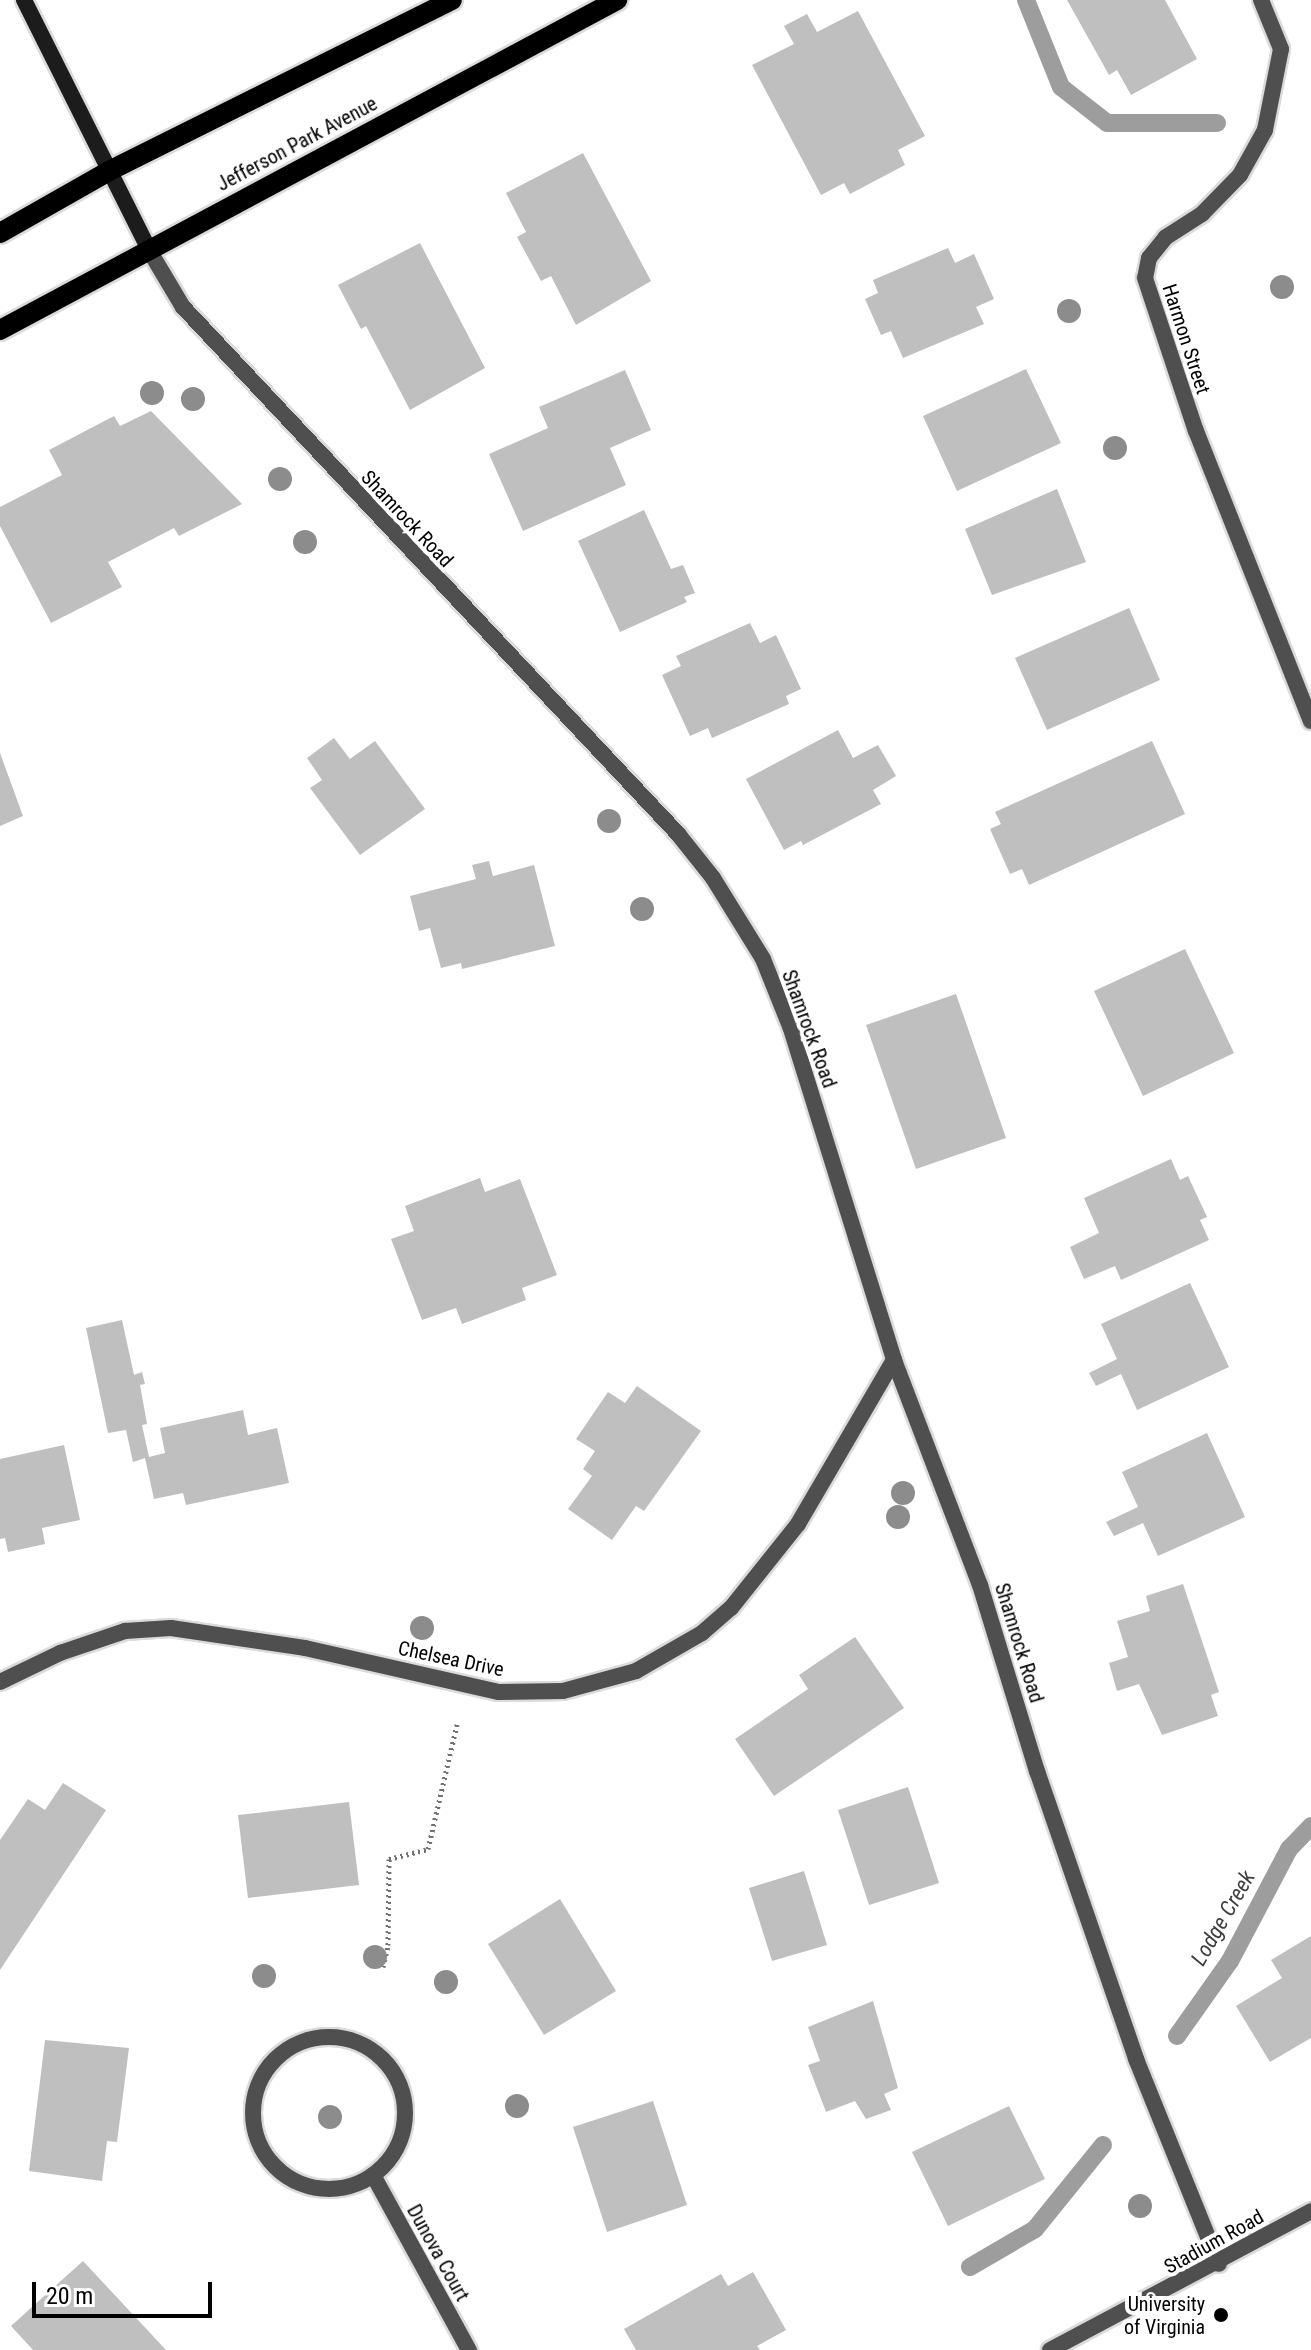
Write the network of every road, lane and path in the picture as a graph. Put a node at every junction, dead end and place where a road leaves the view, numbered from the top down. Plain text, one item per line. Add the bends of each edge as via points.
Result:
1 (24, 0) edge
2 (452, 0) edge
3 (617, 0) edge
4 (1261, 0) edge
5 (109, 171) junction
6 (0, 233) edge
7 (149, 250) junction
8 (0, 330) edge
9 (1311, 721) edge
10 (894, 1360) junction
11 (0, 1682) edge
12 (461, 1683) junction
13 (383, 1967) dead end
14 (373, 2175) junction
15 (1311, 2211) edge
16 (1219, 2264) junction
17 (469, 2350) edge
18 (1050, 2350) edge

1 - 5 street, Shamrock Road
2 - 5 main road
3 - 7 main road, Jefferson Park Avenue
4 - 9 street, Harmon Street via 1281,49 1265,130 1240,175 1149,258 1145,278 1196,431
5 - 6 main road
5 - 7 street, Shamrock Road
7 - 8 main road, Jefferson Park Avenue
7 - 10 street, Shamrock Road via 183,307 713,878 763,959 791,1029
10 - 12 street, Chelsea Drive via 798,1524 731,1608 702,1633 636,1671 563,1691 499,1692
10 - 16 street, Shamrock Road via 980,1585 1037,1771 1136,2059
11 - 12 street, Chelsea Drive via 60,1653 125,1631 171,1628 305,1648
12 - 13 path via 454,1751 428,1849 389,1859
14 - 14 street via 395,2153 405,2126 404,2096 392,2069 370,2049 343,2038 312,2038 285,2050 264,2072 254,2099 254,2130 266,2157 288,2177 316,2188 346,2188
14 - 17 street, Dunova Court
15 - 16 street, Stadium Road
16 - 18 street, Stadium Road

